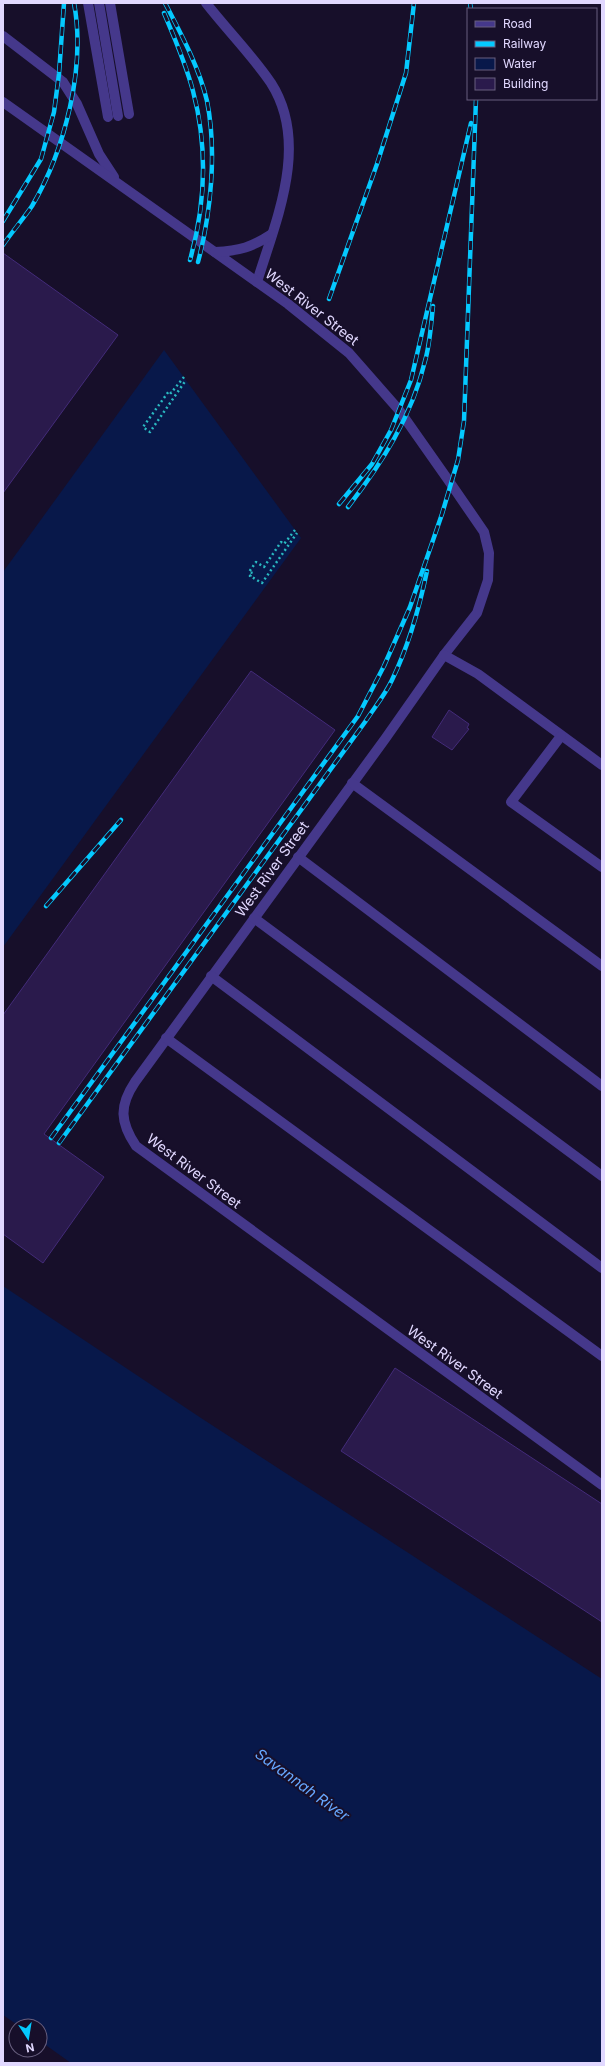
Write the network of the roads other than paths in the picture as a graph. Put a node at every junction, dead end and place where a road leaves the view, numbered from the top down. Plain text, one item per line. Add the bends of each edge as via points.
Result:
1 (88, 3) edge
2 (99, 3) edge
3 (110, 3) edge
4 (206, 3) edge
5 (3, 36) edge
6 (3, 102) edge
7 (129, 114) dead end
8 (118, 183) junction
9 (272, 234) junction
10 (215, 252) junction
11 (257, 282) junction
12 (444, 655) junction
13 (561, 736) junction
14 (602, 765) edge
15 (352, 783) junction
16 (298, 858) junction
17 (602, 867) edge
18 (254, 918) junction
19 (602, 966) edge
20 (211, 976) junction
21 (166, 1038) junction
22 (602, 1086) edge
23 (602, 1176) edge
24 (602, 1268) edge
25 (602, 1356) edge
26 (602, 1485) edge

1 - 2 lane via 113,117
3 - 7 lane
4 - 9 lane via 272,85 283,111 289,143 288,171
5 - 8 lane via 63,82 77,104 99,154
6 - 8 lane, West River Street
8 - 10 lane, West River Street
9 - 10 lane via 254,245 235,251
9 - 11 lane
10 - 11 lane, West River Street
11 - 12 lane, West River Street via 349,353 399,410 484,532 489,553 488,580 477,613
12 - 13 lane via 478,674
12 - 15 lane, West River Street
13 - 14 lane
13 - 17 lane via 511,802
15 - 16 lane, West River Street
15 - 19 lane
16 - 18 lane, West River Street
16 - 22 lane
18 - 20 lane, West River Street
18 - 23 lane
20 - 21 lane, West River Street
20 - 24 lane
21 - 25 lane
21 - 26 lane, West River Street via 126,1095 124,1118 127,1132 136,1146

